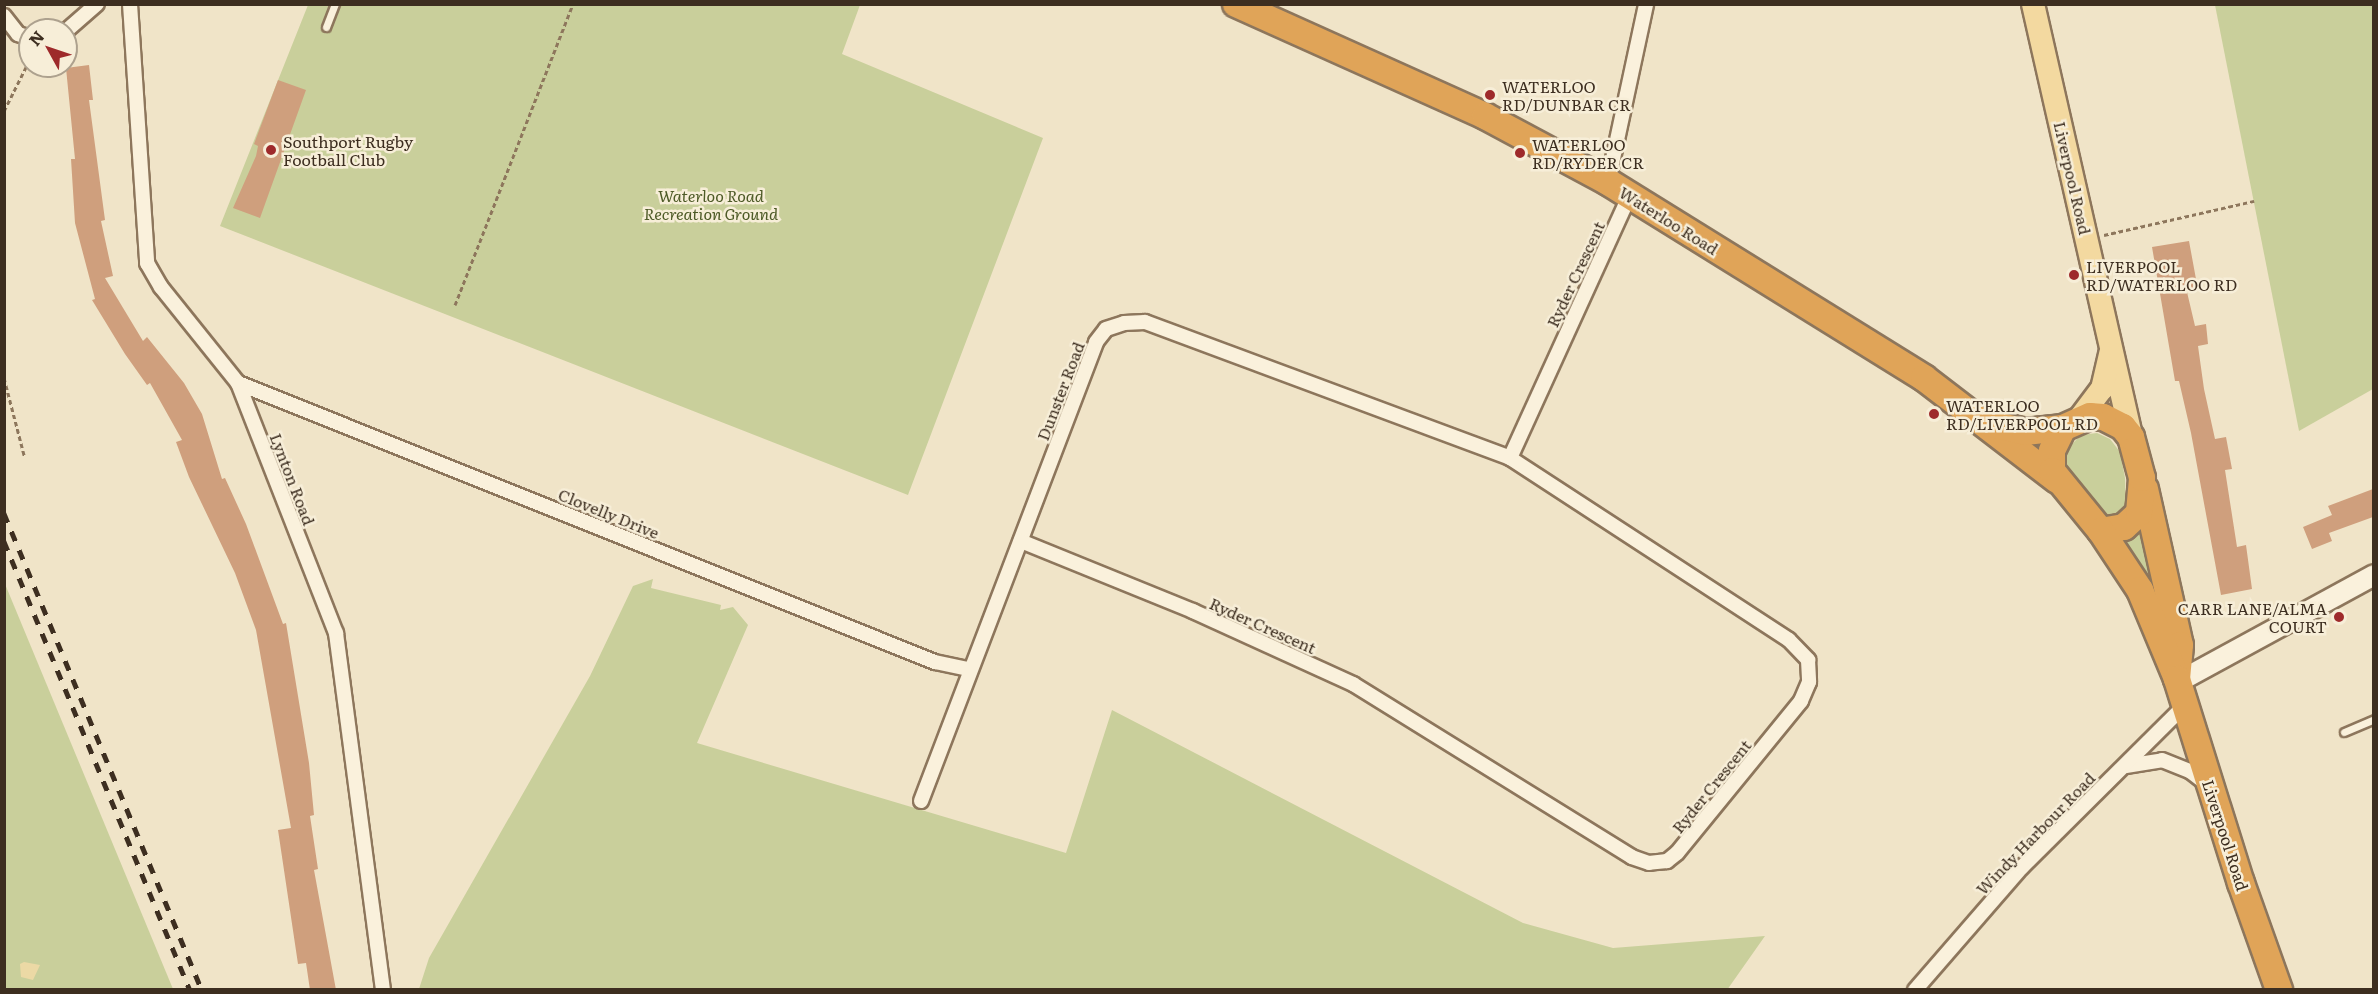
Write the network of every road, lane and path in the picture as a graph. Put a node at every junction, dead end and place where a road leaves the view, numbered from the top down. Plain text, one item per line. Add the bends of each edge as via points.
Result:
1 (97, 4) edge
2 (130, 4) edge
3 (335, 4) edge
4 (573, 4) edge
5 (1236, 4) edge
6 (1646, 4) edge
7 (2033, 4) edge
8 (4, 16) edge
9 (78, 21) edge
10 (326, 27) dead end
11 (18, 34) edge
12 (20, 78) edge
13 (4, 111) edge
14 (1608, 182) junction
15 (1629, 197) junction
16 (2254, 201) dead end
17 (2088, 239) junction
18 (455, 305) dead end
19 (2111, 352) junction
20 (4, 378) edge
21 (238, 383) junction
22 (1986, 423) junction
23 (2071, 424) junction
24 (2131, 437) junction
25 (24, 455) dead end
26 (1510, 459) junction
27 (2142, 478) junction
28 (2057, 480) junction
29 (2101, 531) junction
30 (1021, 541) junction
31 (2373, 575) edge
32 (969, 669) junction
33 (2180, 689) junction
34 (2373, 719) edge
35 (2344, 732) dead end
36 (2122, 767) junction
37 (2211, 787) junction
38 (921, 801) dead end
39 (383, 990) edge
40 (1916, 990) edge
41 (2279, 990) edge

1 - 9 street
2 - 21 street, Lynton Road via 147,263 161,288
3 - 10 lane
4 - 18 path
5 - 14 highway, Waterloo Road via 1485,116
6 - 14 street
7 - 17 main road, Liverpool Road
8 - 11 street
12 - 13 path
14 - 15 highway, Waterloo Road
15 - 22 highway, Waterloo Road via 1805,303
15 - 26 street, Ryder Crescent
16 - 17 path
17 - 19 main road, Liverpool Road
19 - 23 main road, Liverpool Road via 2102,389
19 - 24 main road, Liverpool Road
20 - 25 path
21 - 32 street, Clovelly Drive via 935,662
21 - 39 street, Lynton Road via 336,633
22 - 23 highway, Waterloo Road via 2028,432
22 - 28 highway, Waterloo Road via 2007,444
23 - 24 highway via 2103,417 2123,427
23 - 28 highway via 2052,451 2052,471
24 - 27 highway
26 - 30 street, Dunster Road via 1145,322 1124,323 1106,329 1096,342
26 - 30 street, Ryder Crescent via 1789,640 1808,660 1809,682 1801,702 1667,861 1649,863 1632,857 1353,684 1193,611
27 - 29 highway via 2139,513 2124,527
27 - 33 highway, Liverpool Road via 2180,645
28 - 29 highway
29 - 33 highway, Liverpool Road via 2140,590
30 - 32 street, Dunster Road
31 - 33 street
32 - 38 street, Dunster Road
33 - 36 street, Windy Harbour Road
33 - 37 highway, Liverpool Road
34 - 35 lane
36 - 37 street via 2162,760 2192,772
36 - 40 street, Windy Harbour Road via 2014,875
37 - 41 highway, Liverpool Road

